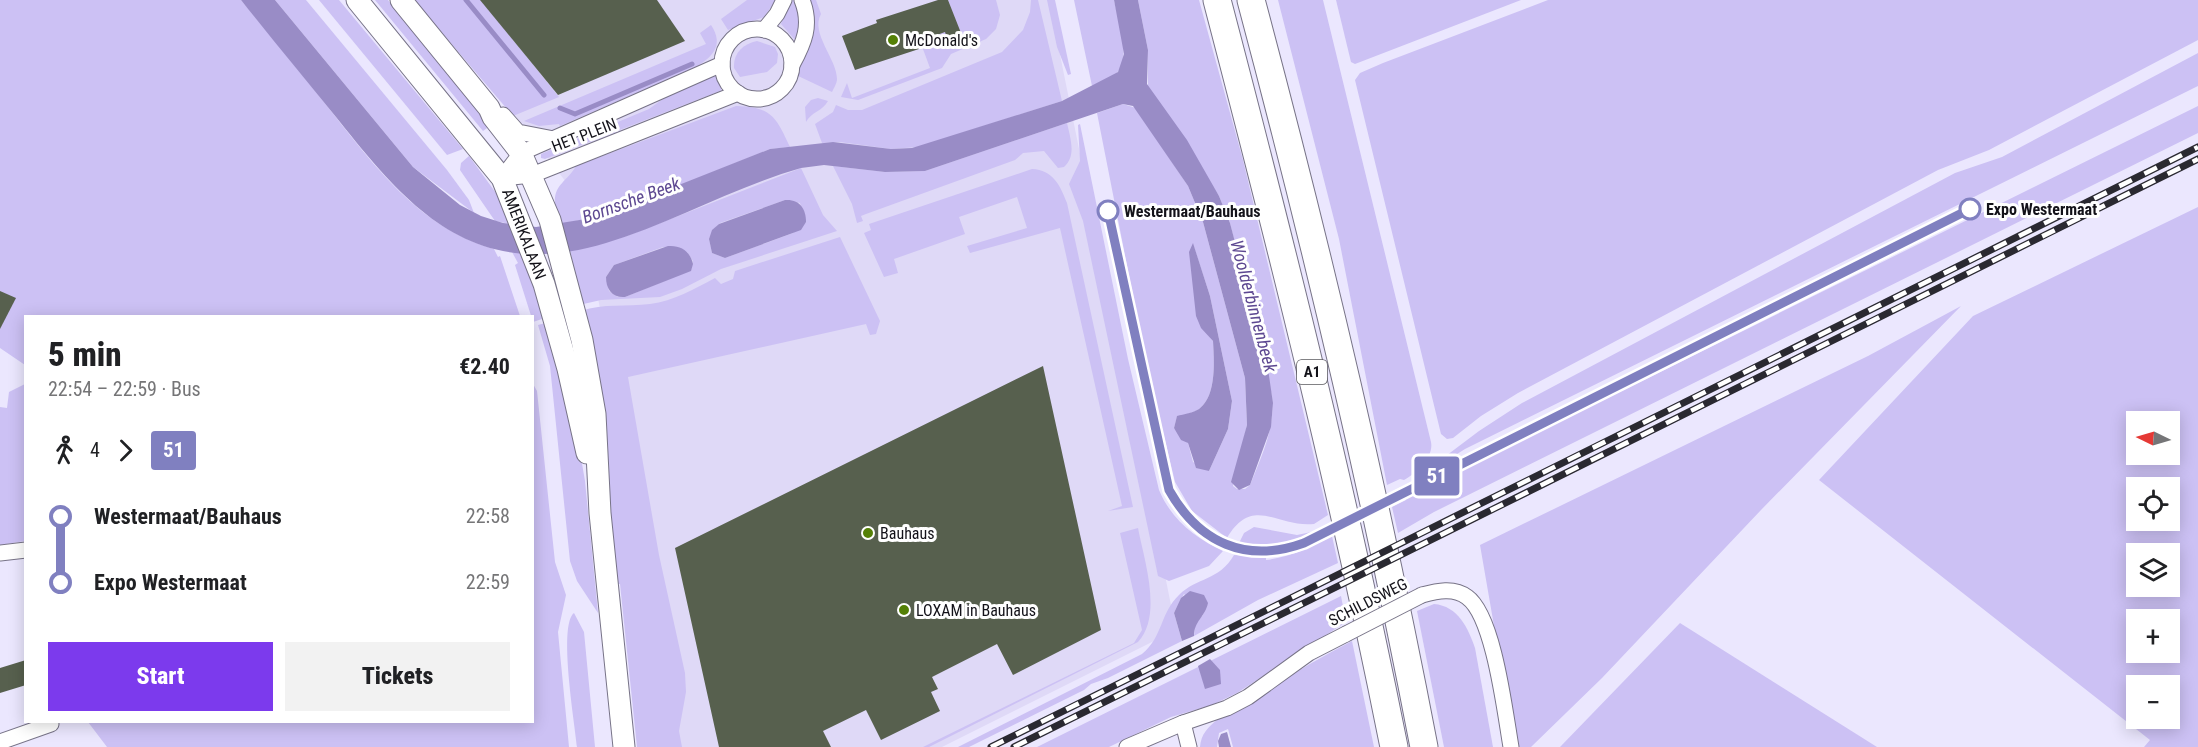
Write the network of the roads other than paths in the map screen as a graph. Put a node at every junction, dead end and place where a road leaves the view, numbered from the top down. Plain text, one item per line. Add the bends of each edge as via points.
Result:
1 (357, 0) edge
2 (401, 0) edge
3 (784, 0) edge
4 (802, 0) edge
5 (1217, 0) edge
6 (1251, 0) edge
7 (764, 30) junction
8 (722, 64) junction
9 (792, 65) junction
10 (738, 93) junction
11 (489, 108) junction
12 (554, 139) junction
13 (521, 153) junction
14 (532, 175) junction
15 (502, 178) junction
16 (600, 513) junction
17 (24, 550) edge
18 (0, 553) edge
19 (1183, 723) junction
20 (51, 724) dead end
21 (0, 742) edge
22 (624, 747) edge
23 (1127, 747) edge
24 (1189, 747) edge
25 (1394, 747) edge
26 (1424, 747) edge
27 (1511, 747) edge

1 - 15 main road, AMERIKALAAN
2 - 11 main road, AMERIKALAAN
3 - 7 street
4 - 9 street via 806,34
5 - 25 highway, A1 via 1309,358
6 - 26 highway, A1 via 1372,492
7 - 8 street via 736,36 726,49
7 - 9 street via 783,41
8 - 10 street via 728,82
8 - 12 street, HET PLEIN
9 - 10 street via 785,84 773,95 756,99
10 - 14 street, HET PLEIN
11 - 12 street, HET PLEIN via 503,115 518,132
11 - 13 main road, AMERIKALAAN
12 - 13 street, HET PLEIN
13 - 14 main road, AMERIKALAAN
13 - 15 street, HET PLEIN
14 - 15 street, HET PLEIN
14 - 16 main road, AMERIKALAAN via 562,259 590,382
15 - 16 main road, AMERIKALAAN via 535,258 568,369
16 - 22 main road, AMERIKALAAN
17 - 18 street
19 - 23 street, SCHILDSWEG
19 - 24 street
19 - 27 street, SCHILDSWEG, bridge via 1238,703 1309,653 1422,595 1442,591 1468,597 1480,610
20 - 21 street

